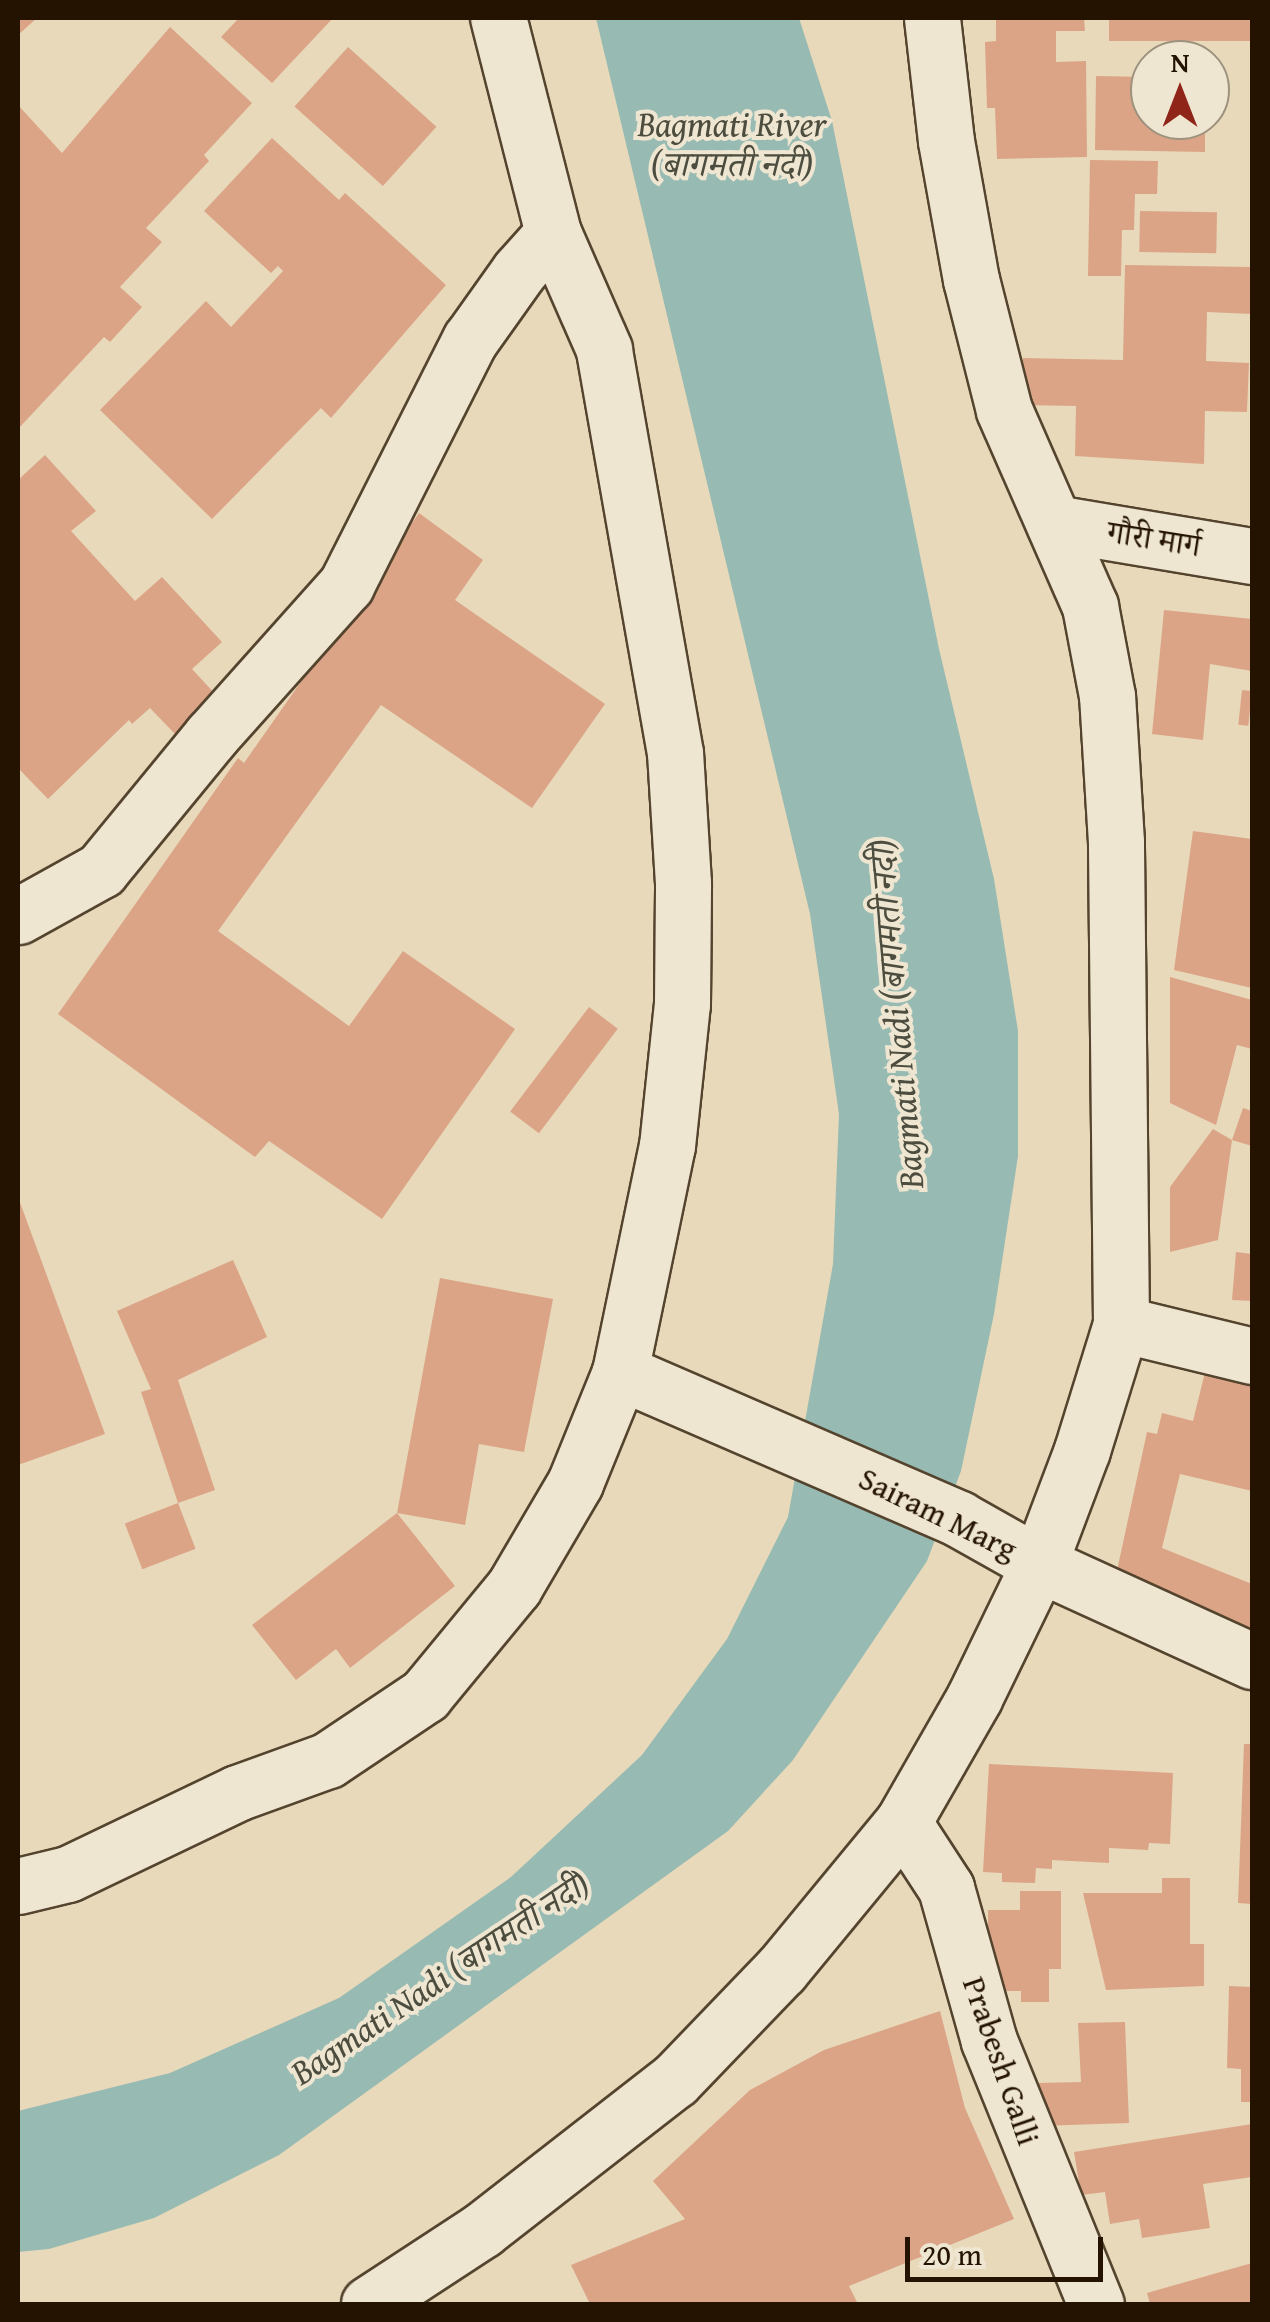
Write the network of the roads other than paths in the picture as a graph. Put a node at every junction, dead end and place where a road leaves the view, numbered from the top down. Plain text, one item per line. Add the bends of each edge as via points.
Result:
1 (498, 18) edge
2 (932, 18) edge
3 (552, 234) junction
4 (1054, 524) junction
5 (1252, 545) edge
6 (18, 916) edge
7 (1121, 1324) junction
8 (1252, 1356) edge
9 (620, 1372) junction
10 (1038, 1564) junction
11 (1252, 1661) edge
12 (903, 1822) junction
13 (18, 1886) edge
14 (368, 2304) edge
15 (1096, 2304) edge

1 - 3 street
2 - 4 street via 971,280 1004,410
3 - 6 street via 470,340 346,585 101,870
3 - 9 street via 604,349 675,753 683,882 682,1004 667,1146
4 - 5 street, गौरी मार्ग
4 - 7 street via 1090,606 1107,696 1116,842
7 - 8 street
7 - 10 street
9 - 10 street, Sairam Marg via 960,1518
9 - 13 street via 575,1484 514,1587 424,1696 328,1760 237,1793 68,1874
10 - 11 street, Sairam Marg
10 - 12 street via 974,1698
12 - 14 street via 782,1970 675,2080 482,2230
12 - 15 street, Prabesh Galli via 946,1888 989,2042

